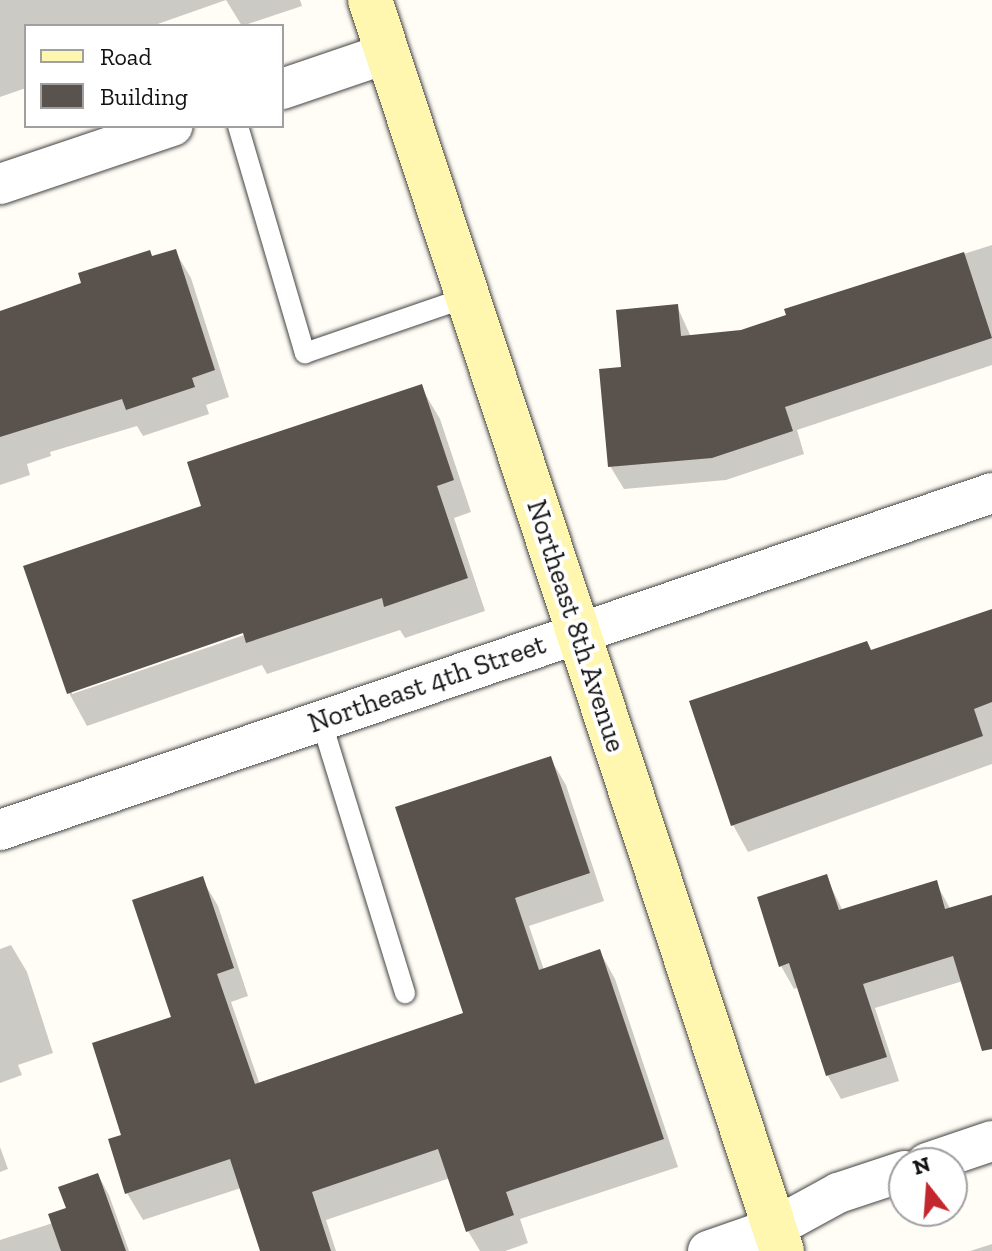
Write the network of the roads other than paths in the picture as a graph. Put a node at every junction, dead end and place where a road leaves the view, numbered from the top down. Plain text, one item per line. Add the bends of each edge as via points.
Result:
1 (370, 0) edge
2 (388, 53) junction
3 (284, 88) edge
4 (166, 128) edge
5 (239, 128) edge
6 (0, 184) edge
7 (468, 297) junction
8 (992, 493) edge
9 (578, 632) junction
10 (321, 720) junction
11 (0, 830) edge
12 (405, 993) dead end
13 (992, 1141) edge
14 (968, 1149) edge
15 (888, 1176) edge
16 (778, 1240) edge
17 (708, 1251) edge

1 - 2 street, Northeast 8th Avenue
2 - 3 street
2 - 7 street, Northeast 8th Avenue
4 - 6 street
5 - 7 lane via 305,353
7 - 9 street, Northeast 8th Avenue
8 - 9 street, Northeast 4th Street
9 - 10 street, Northeast 4th Street
9 - 16 street, Northeast 8th Avenue
10 - 11 street, Northeast 4th Street
10 - 12 lane
13 - 14 street
15 - 16 street via 838,1193
16 - 17 street

